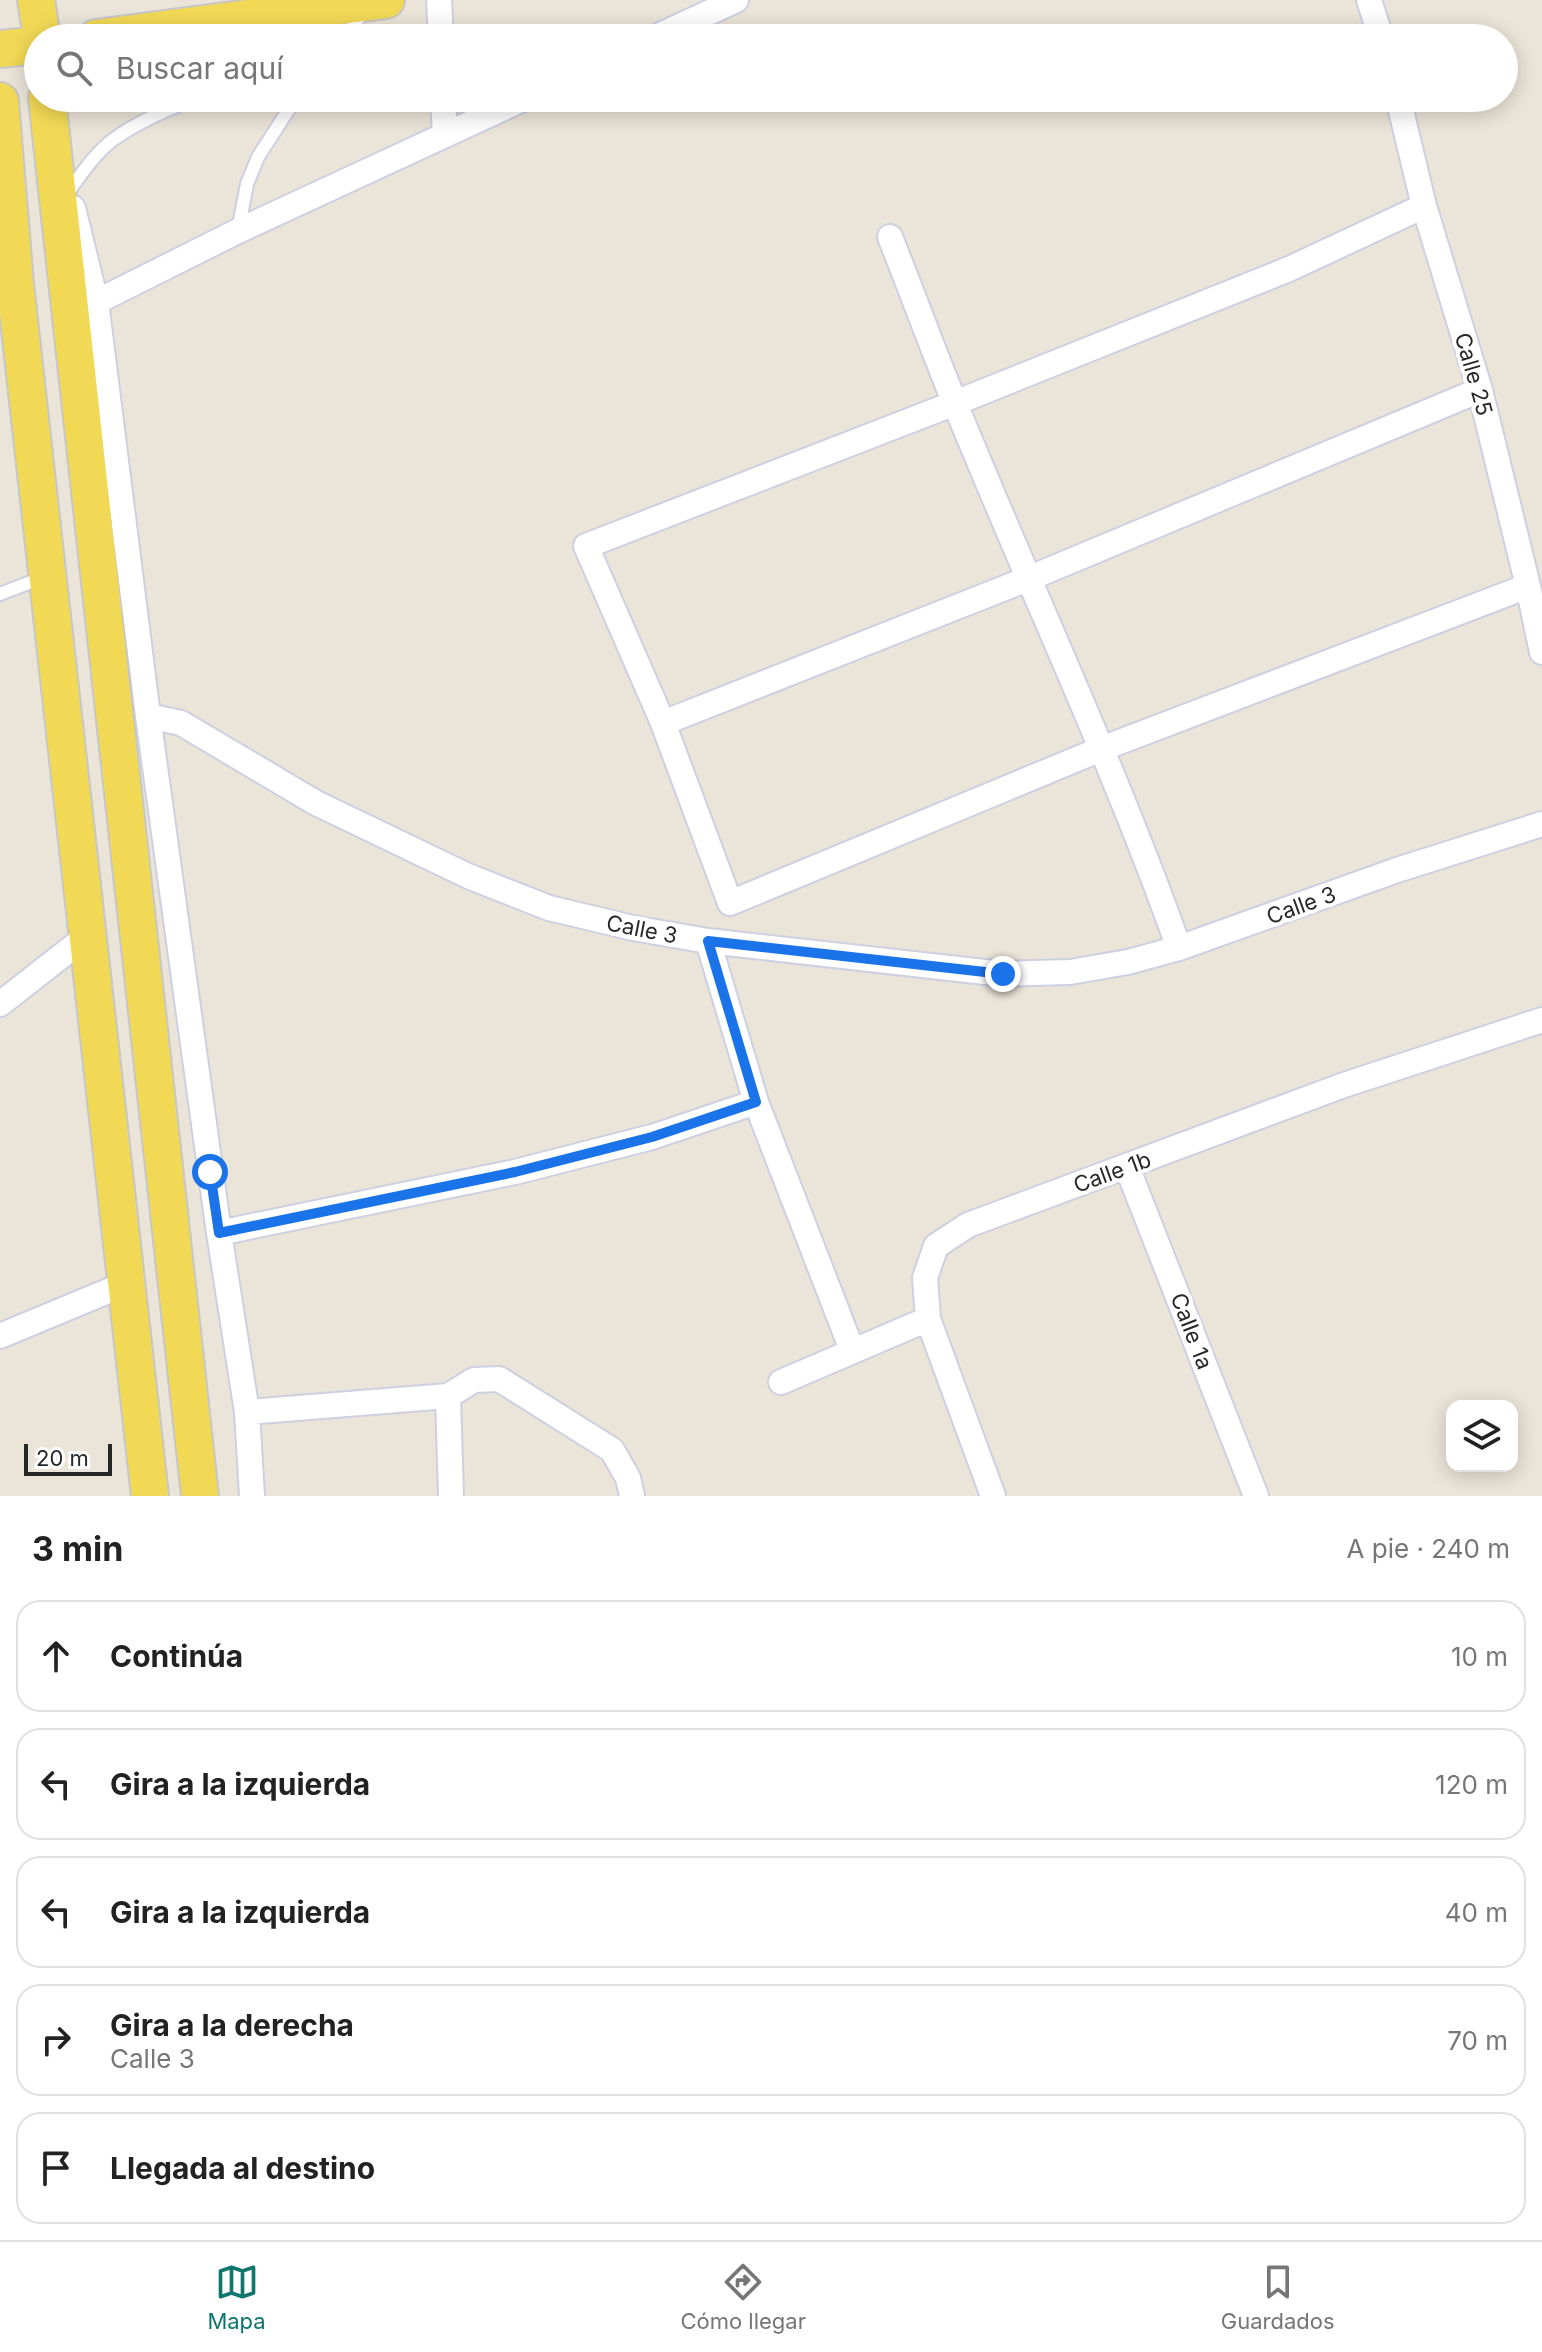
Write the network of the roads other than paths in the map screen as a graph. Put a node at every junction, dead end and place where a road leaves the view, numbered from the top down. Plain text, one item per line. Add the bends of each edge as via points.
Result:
1 (36, 0) edge
2 (439, 0) edge
3 (736, 0) edge
4 (1369, 0) edge
5 (378, 1) edge
6 (40, 24) edge
7 (243, 24) edge
8 (356, 24) edge
9 (440, 24) edge
10 (684, 24) edge
11 (1377, 24) edge
12 (24, 46) edge
13 (0, 49) edge
14 (0, 101) edge
15 (49, 112) edge
16 (51, 112) edge
17 (166, 112) edge
18 (286, 112) edge
19 (444, 112) edge
20 (495, 112) edge
21 (1401, 112) edge
22 (445, 135) junction
23 (69, 191) junction
24 (1424, 206) junction
25 (238, 231) junction
26 (890, 237) dead end
27 (7, 285) edge
28 (96, 302) junction
29 (10, 339) edge
30 (1480, 390) junction
31 (955, 403) junction
32 (47, 576) junction
33 (1030, 578) junction
34 (1528, 586) junction
35 (0, 594) edge
36 (1542, 652) edge
37 (148, 716) junction
38 (663, 723) junction
39 (1101, 749) junction
40 (1542, 824) edge
41 (87, 936) junction
42 (708, 941) junction
43 (1179, 948) junction
44 (0, 1004) edge
45 (1542, 1020) edge
46 (756, 1102) junction
47 (1127, 1167) junction
48 (219, 1233) junction
49 (125, 1284) junction
50 (928, 1319) junction
51 (0, 1336) edge
52 (852, 1350) junction
53 (781, 1382) dead end
54 (448, 1396) junction
55 (247, 1412) junction
56 (150, 1496) edge
57 (200, 1496) edge
58 (252, 1496) edge
59 (451, 1496) edge
60 (632, 1496) edge
61 (993, 1496) edge
62 (1256, 1496) edge

1 - 6 main road
2 - 9 street
3 - 10 street
4 - 11 street
5 - 7 main road
5 - 8 lane
12 - 13 main road
14 - 27 main road
15 - 57 main road
16 - 23 street
17 - 23 lane via 114,139
18 - 25 lane via 247,184
19 - 22 street
20 - 22 street
21 - 24 street, Calle 25
22 - 25 street
23 - 28 street
24 - 30 street, Calle 25
24 - 31 street via 1289,269
25 - 28 street
26 - 31 street
27 - 29 main road
28 - 37 street
29 - 32 main road
30 - 33 street
30 - 34 street, Calle 25
31 - 33 street
31 - 38 street via 586,546
32 - 35 lane
32 - 41 main road
33 - 38 street
33 - 39 street
34 - 36 street, Calle 25
34 - 39 street
37 - 42 street, Calle 3 via 181,723 316,803 468,876 549,908
37 - 48 street
38 - 39 street via 730,903
39 - 43 street
40 - 43 street, Calle 3
41 - 44 street
41 - 49 main road
42 - 43 street, Calle 3 via 1003,974 1070,972
42 - 46 street
45 - 47 street, Calle 1b via 1344,1085
46 - 48 street via 652,1137 515,1172
46 - 52 street
47 - 50 street, Calle 1b via 968,1225 936,1246 925,1278
47 - 62 street, Calle 1a
48 - 55 street
49 - 51 street
49 - 56 main road
50 - 52 street
50 - 61 street, Calle 1b
52 - 53 street
54 - 55 street
54 - 59 street
54 - 60 street via 474,1380 499,1379 612,1450
55 - 58 street

